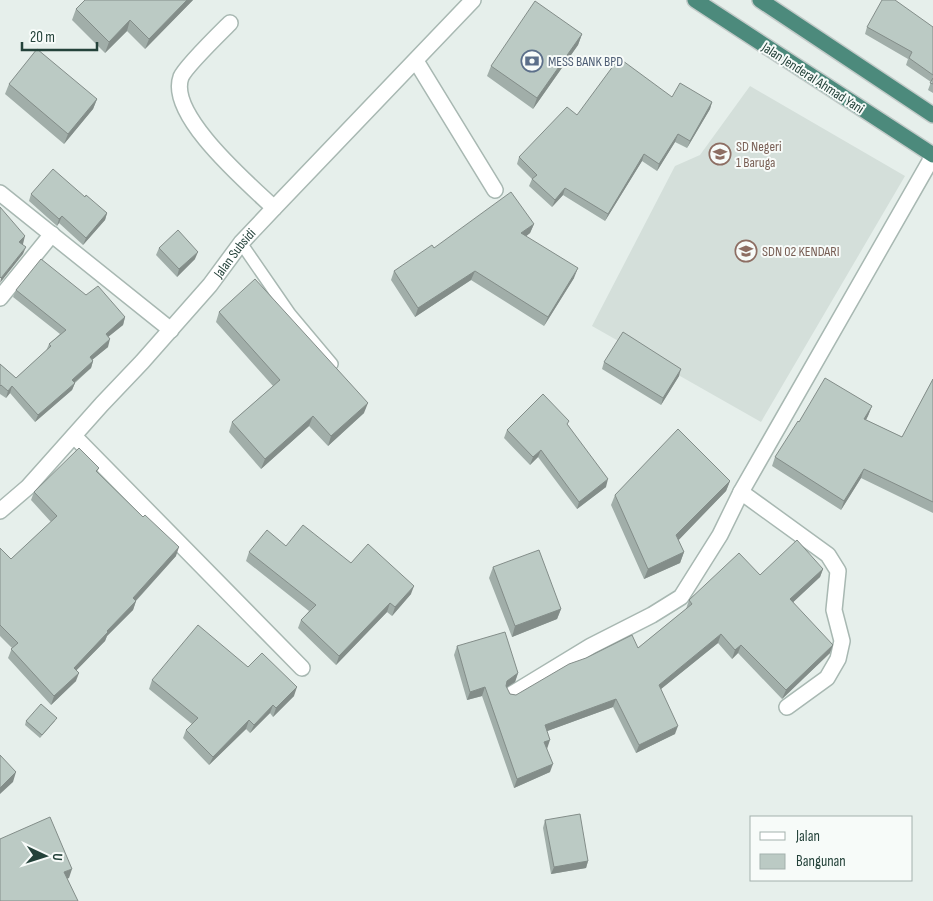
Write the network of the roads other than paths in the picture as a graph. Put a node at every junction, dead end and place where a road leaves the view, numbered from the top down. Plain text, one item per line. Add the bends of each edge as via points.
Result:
1 (473, 0) edge
2 (695, 0) edge
3 (760, 0) edge
4 (230, 23) dead end
5 (416, 60) junction
6 (933, 115) edge
7 (933, 155) edge
8 (495, 190) dead end
9 (0, 193) edge
10 (274, 208) junction
11 (52, 234) junction
12 (241, 244) junction
13 (0, 298) edge
14 (171, 330) junction
15 (342, 376) edge
16 (74, 436) junction
17 (741, 492) junction
18 (0, 511) edge
19 (302, 668) dead end
20 (512, 694) edge
21 (787, 708) dead end

1 - 5 street, Jalan Subsidi
2 - 7 highway, Jalan Jenderal Ahmad Yani
3 - 6 highway
4 - 10 street via 181,77 180,94 199,132
5 - 8 street
5 - 10 street, Jalan Subsidi
7 - 17 street
9 - 11 street
10 - 12 street, Jalan Subsidi
11 - 13 street
11 - 14 street
12 - 14 street, Jalan Subsidi
12 - 15 lane via 290,314
14 - 16 street, Jalan Subsidi
16 - 18 street, Jalan Subsidi via 28,487
16 - 19 street
17 - 20 street via 720,535 681,597
17 - 21 street via 828,555 838,571 834,610 842,641 838,659 827,678

